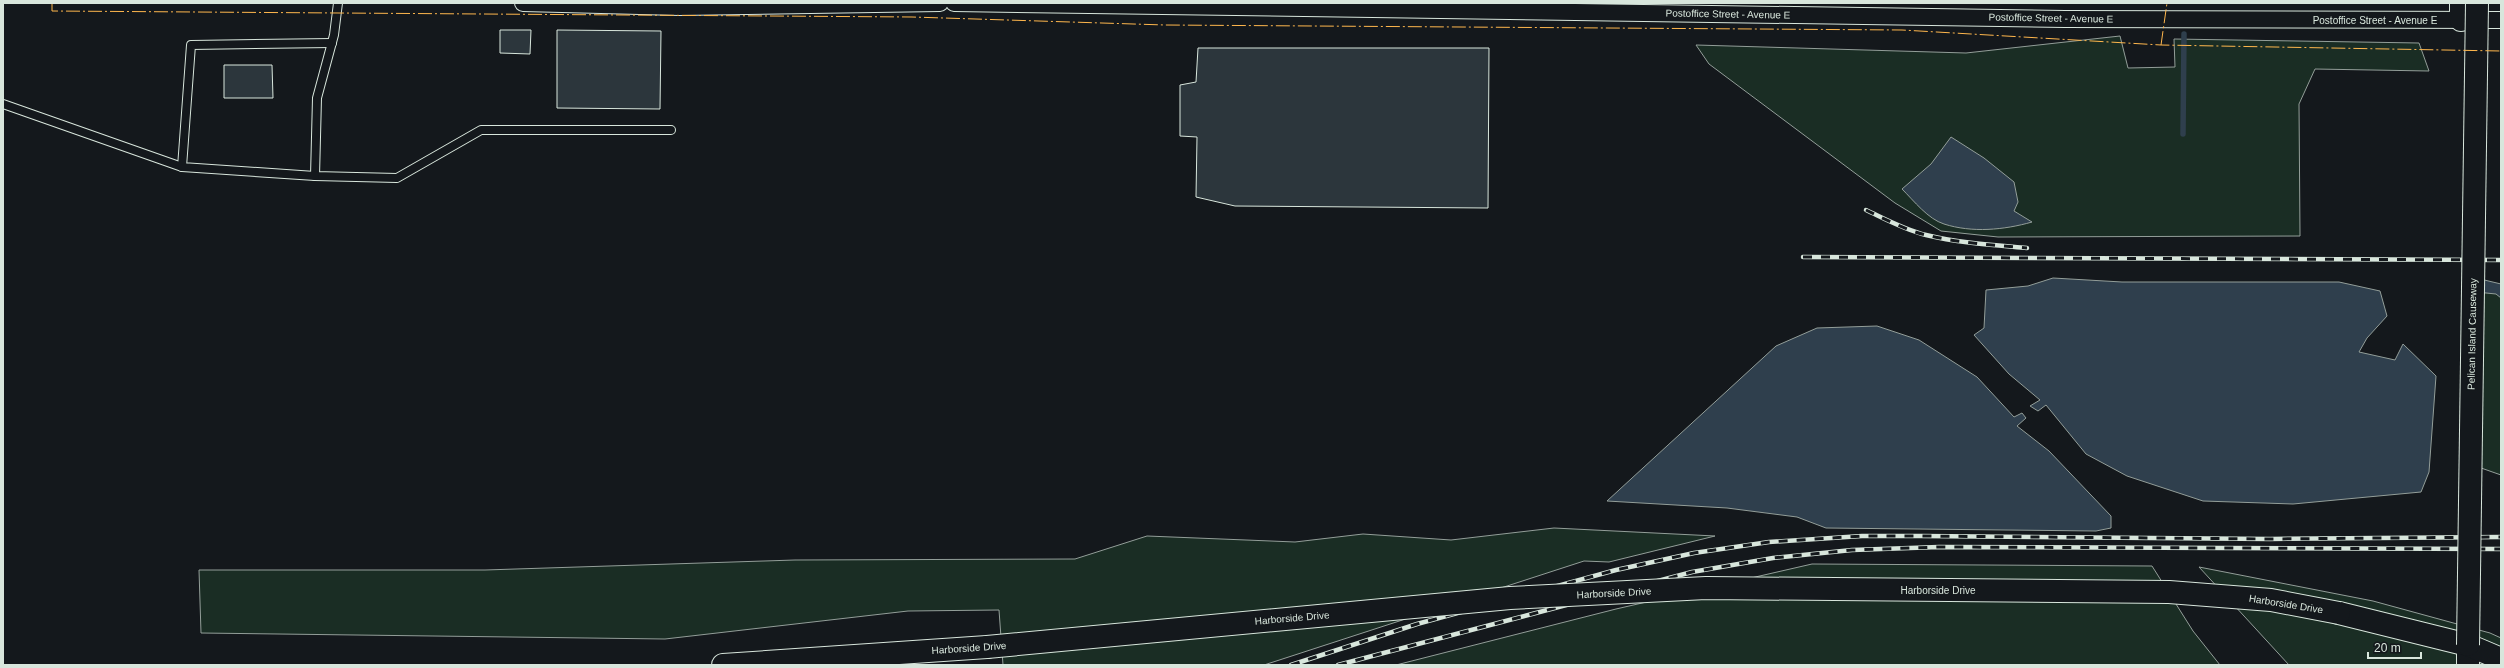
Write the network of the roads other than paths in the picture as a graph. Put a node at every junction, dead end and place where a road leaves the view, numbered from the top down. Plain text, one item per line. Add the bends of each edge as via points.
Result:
1 (338, 3) edge
2 (523, 3) edge
3 (940, 3) edge
4 (954, 3) edge
5 (2477, 3) edge
6 (678, 5) edge
7 (2461, 12) edge
8 (2501, 20) edge
9 (332, 43) junction
10 (3, 104) edge
11 (671, 130) dead end
12 (182, 167) junction
13 (315, 176) junction
14 (2468, 655) edge
15 (2501, 659) edge
16 (723, 665) edge

1 - 9 lane
2 - 6 street
3 - 6 street
4 - 7 street, Postoffice Street - Avenue E via 2065,19
5 - 14 main road, Pelican Island Causeway, bridge
7 - 8 street, Postoffice Street - Avenue E
9 - 12 lane via 191,45
9 - 13 lane via 317,98
10 - 12 lane
11 - 13 lane via 481,130 397,178
12 - 13 lane
14 - 15 main road, Harborside Drive
14 - 16 main road, Harborside Drive, bridge via 2339,613 2271,600 2169,592 1706,588 1510,598 987,647

